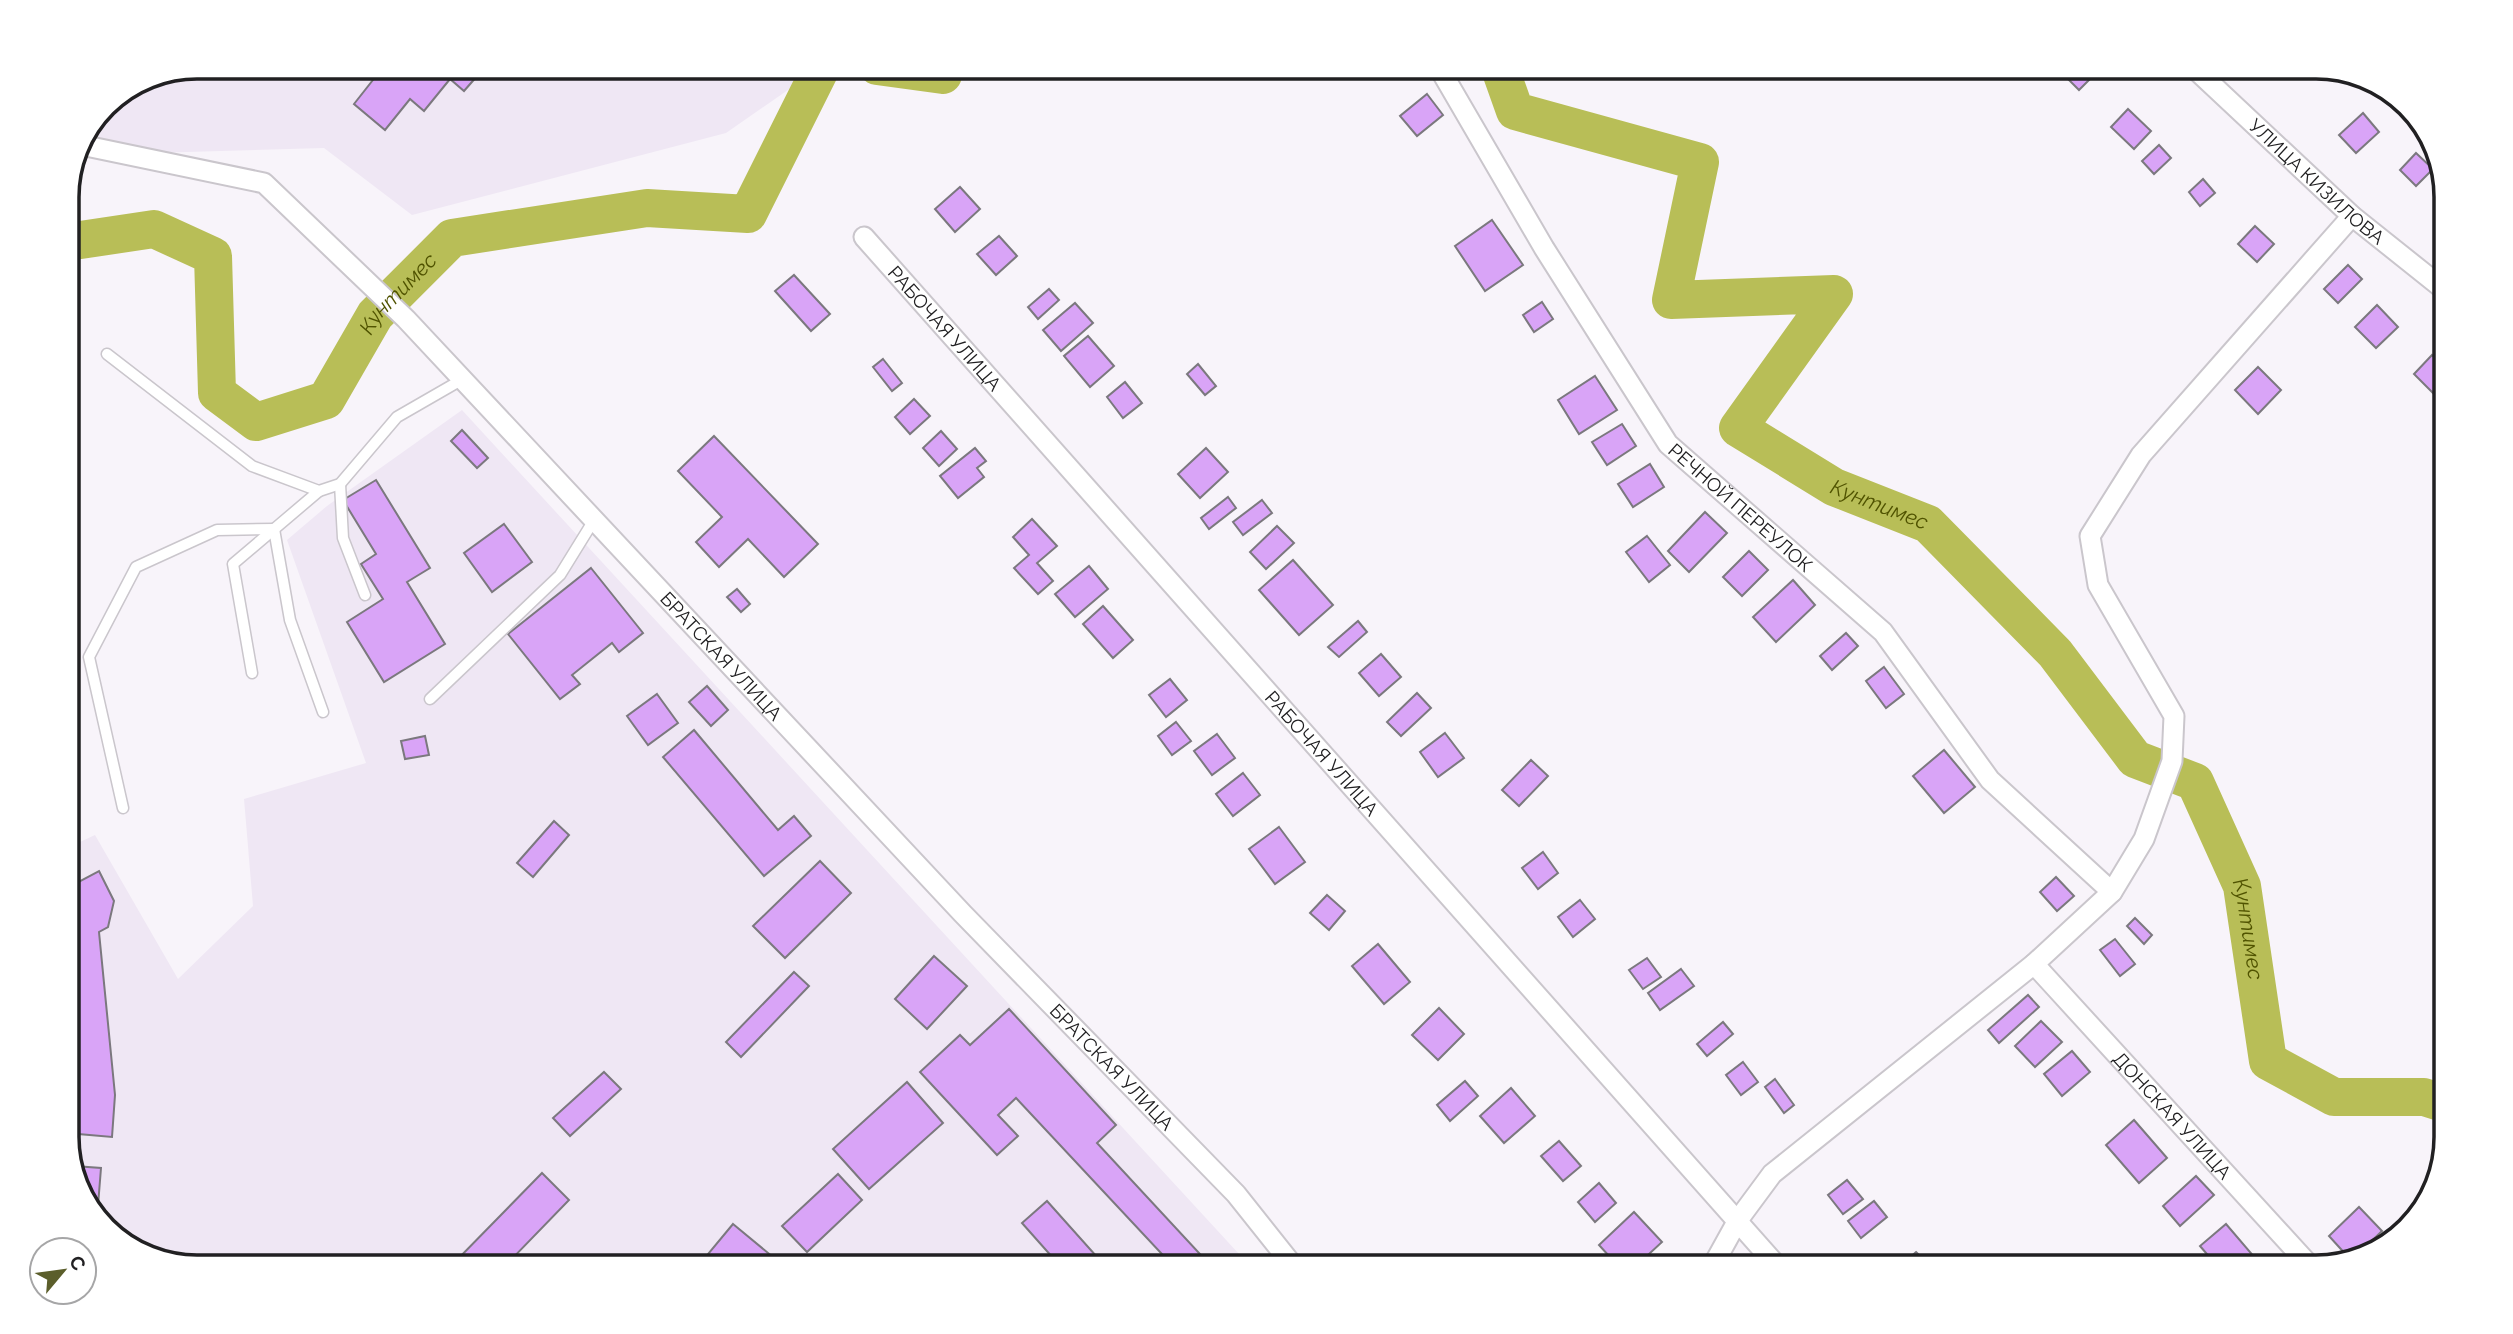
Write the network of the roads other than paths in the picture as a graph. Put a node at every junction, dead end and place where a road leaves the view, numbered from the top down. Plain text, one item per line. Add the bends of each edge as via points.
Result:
1 (1446, 79) edge
2 (2206, 79) edge
3 (90, 147) edge
4 (2352, 216) junction
5 (864, 237) dead end
6 (2434, 282) edge
7 (107, 354) dead end
8 (463, 379) junction
9 (340, 484) junction
10 (319, 491) junction
11 (594, 520) junction
12 (274, 529) junction
13 (365, 595) dead end
14 (252, 673) dead end
15 (430, 699) dead end
16 (323, 712) dead end
17 (123, 808) dead end
18 (2112, 892) junction
19 (2034, 964) junction
20 (1738, 1220) junction
21 (1284, 1255) edge
22 (1719, 1255) edge
23 (1767, 1255) edge
24 (2299, 1255) edge

1 - 18 street, РЕЧНОЙ ПЕРЕУЛОК via 1544,248 1668,444 1883,632 1990,780
2 - 4 street, УЛИЦА КИЗИЛОВА
3 - 8 street, БРАТСКАЯ УЛИЦА via 264,183
4 - 6 street, УЛИЦА КИЗИЛОВА
4 - 18 street via 2141,455 2090,536 2098,585 2174,716 2172,761 2161,794 2144,839
5 - 20 street, РАБОЧАЯ УЛИЦА
7 - 10 lane via 252,466
8 - 9 lane via 397,417
8 - 11 street, БРАТСКАЯ УЛИЦА
9 - 10 lane
9 - 13 lane via 343,538
10 - 12 lane
11 - 15 lane via 560,575
11 - 21 street, БРАТСКАЯ УЛИЦА via 963,914 1236,1194
12 - 14 lane via 233,564
12 - 16 lane via 290,620
12 - 17 lane via 216,530 136,567 89,657
18 - 19 street
19 - 20 street via 1772,1174
19 - 24 street, ДОНСКАЯ УЛИЦА
20 - 22 street
20 - 23 street, РАБОЧАЯ УЛИЦА

